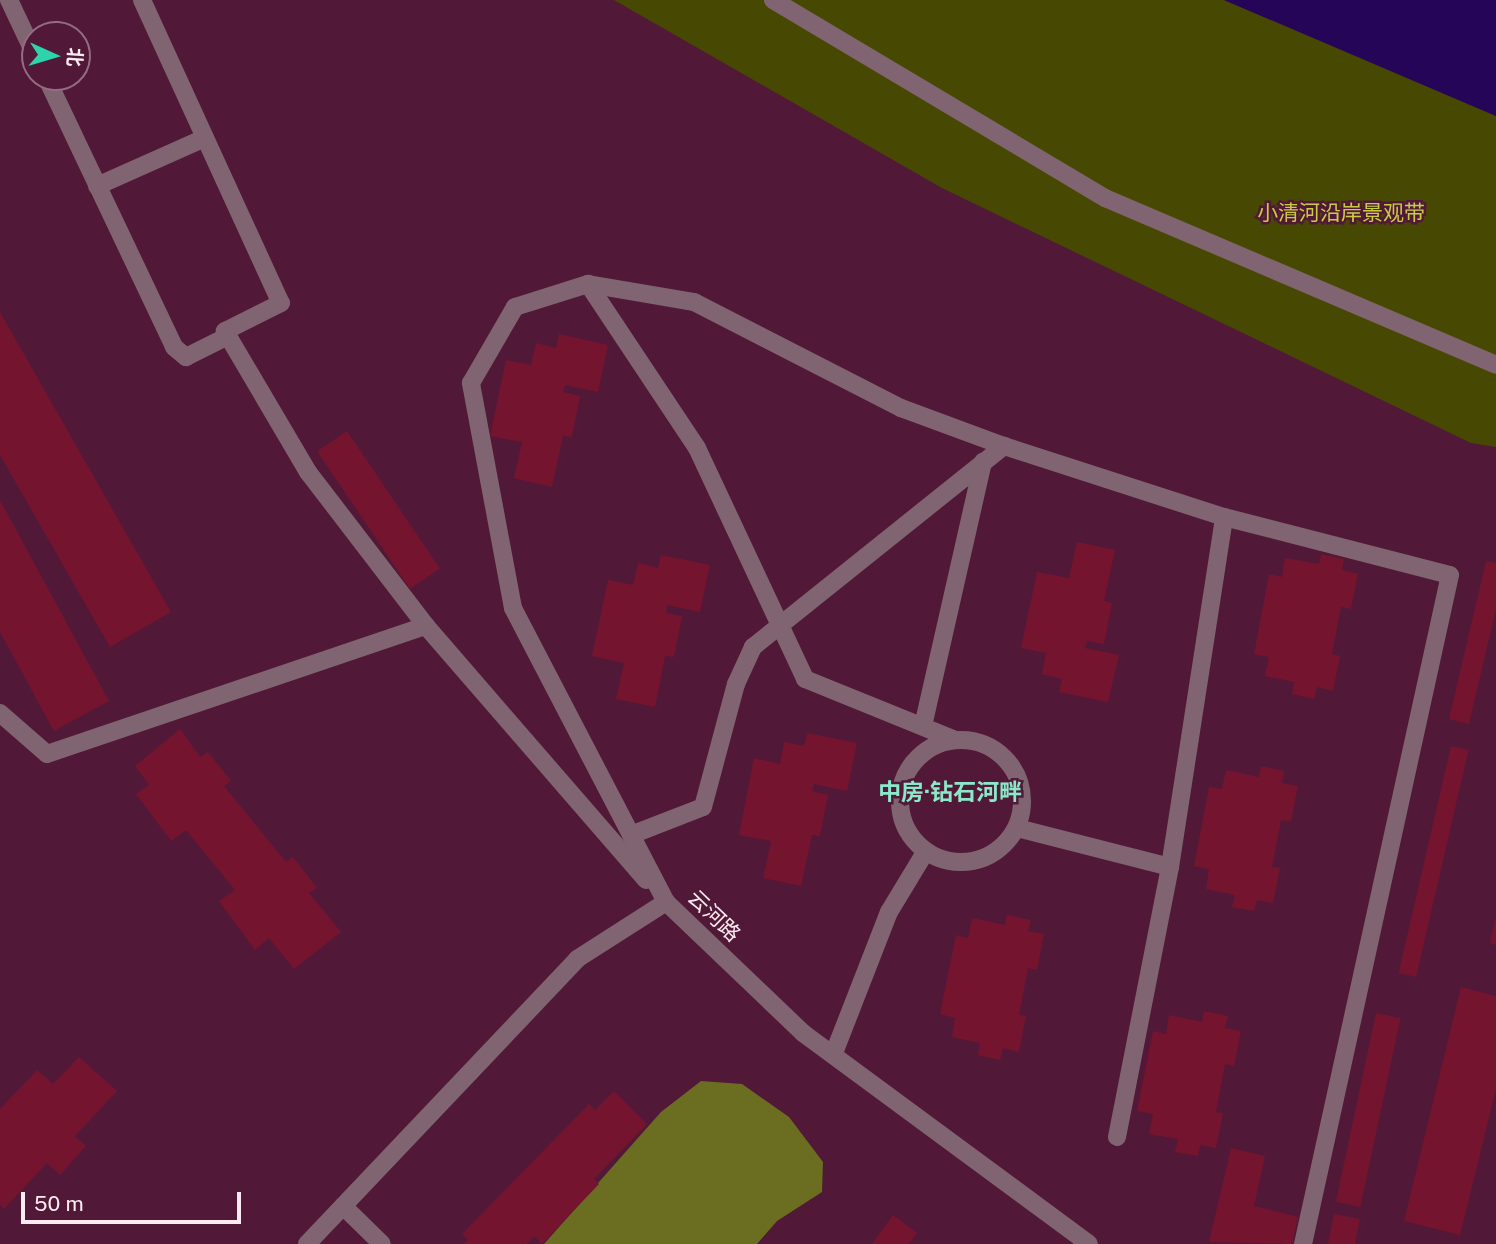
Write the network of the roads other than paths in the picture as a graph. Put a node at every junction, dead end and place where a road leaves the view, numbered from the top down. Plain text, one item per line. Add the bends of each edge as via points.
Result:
1 (9, 0) edge
2 (142, 0) edge
3 (773, 0) edge
4 (21, 25) edge
5 (53, 91) edge
6 (205, 138) junction
7 (97, 186) junction
8 (588, 284) junction
9 (228, 335) junction
10 (1496, 365) edge
11 (1004, 446) junction
12 (983, 462) junction
13 (1224, 517) junction
14 (780, 625) junction
15 (426, 626) junction
16 (0, 713) edge
17 (923, 726) junction
18 (955, 740) junction
19 (1017, 828) junction
20 (631, 835) junction
21 (926, 851) junction
22 (1170, 867) junction
23 (666, 902) junction
24 (834, 1053) junction
25 (1117, 1137) dead end
26 (343, 1206) junction
27 (307, 1244) edge
28 (382, 1244) edge
29 (1089, 1244) edge
30 (1303, 1244) edge

1 - 4 street
2 - 6 street
3 - 10 street via 1105,198
5 - 7 street
6 - 7 street
6 - 9 street via 281,303 225,331
7 - 9 street via 174,347 186,357
8 - 11 street via 694,302 901,408
8 - 14 street via 697,448
8 - 20 street via 515,307 471,383 513,608
9 - 15 street via 308,472
11 - 12 street
11 - 13 street
12 - 14 street
12 - 17 street
13 - 22 street
13 - 30 street via 1450,575
14 - 17 street via 805,679
14 - 20 street via 753,647 736,684 703,807
15 - 16 street via 47,754
15 - 23 street
17 - 18 street
18 - 19 street via 973,741 1005,758 1021,791
18 - 21 street via 918,758 900,796 911,836
19 - 21 street via 987,857 945,860
19 - 22 street
20 - 23 street
21 - 24 street via 889,912
22 - 25 street
23 - 24 street, 云河路 via 803,1033
23 - 26 street, 云河路 via 577,959
24 - 29 street, 云河路
26 - 27 street, 云河路
26 - 28 street

